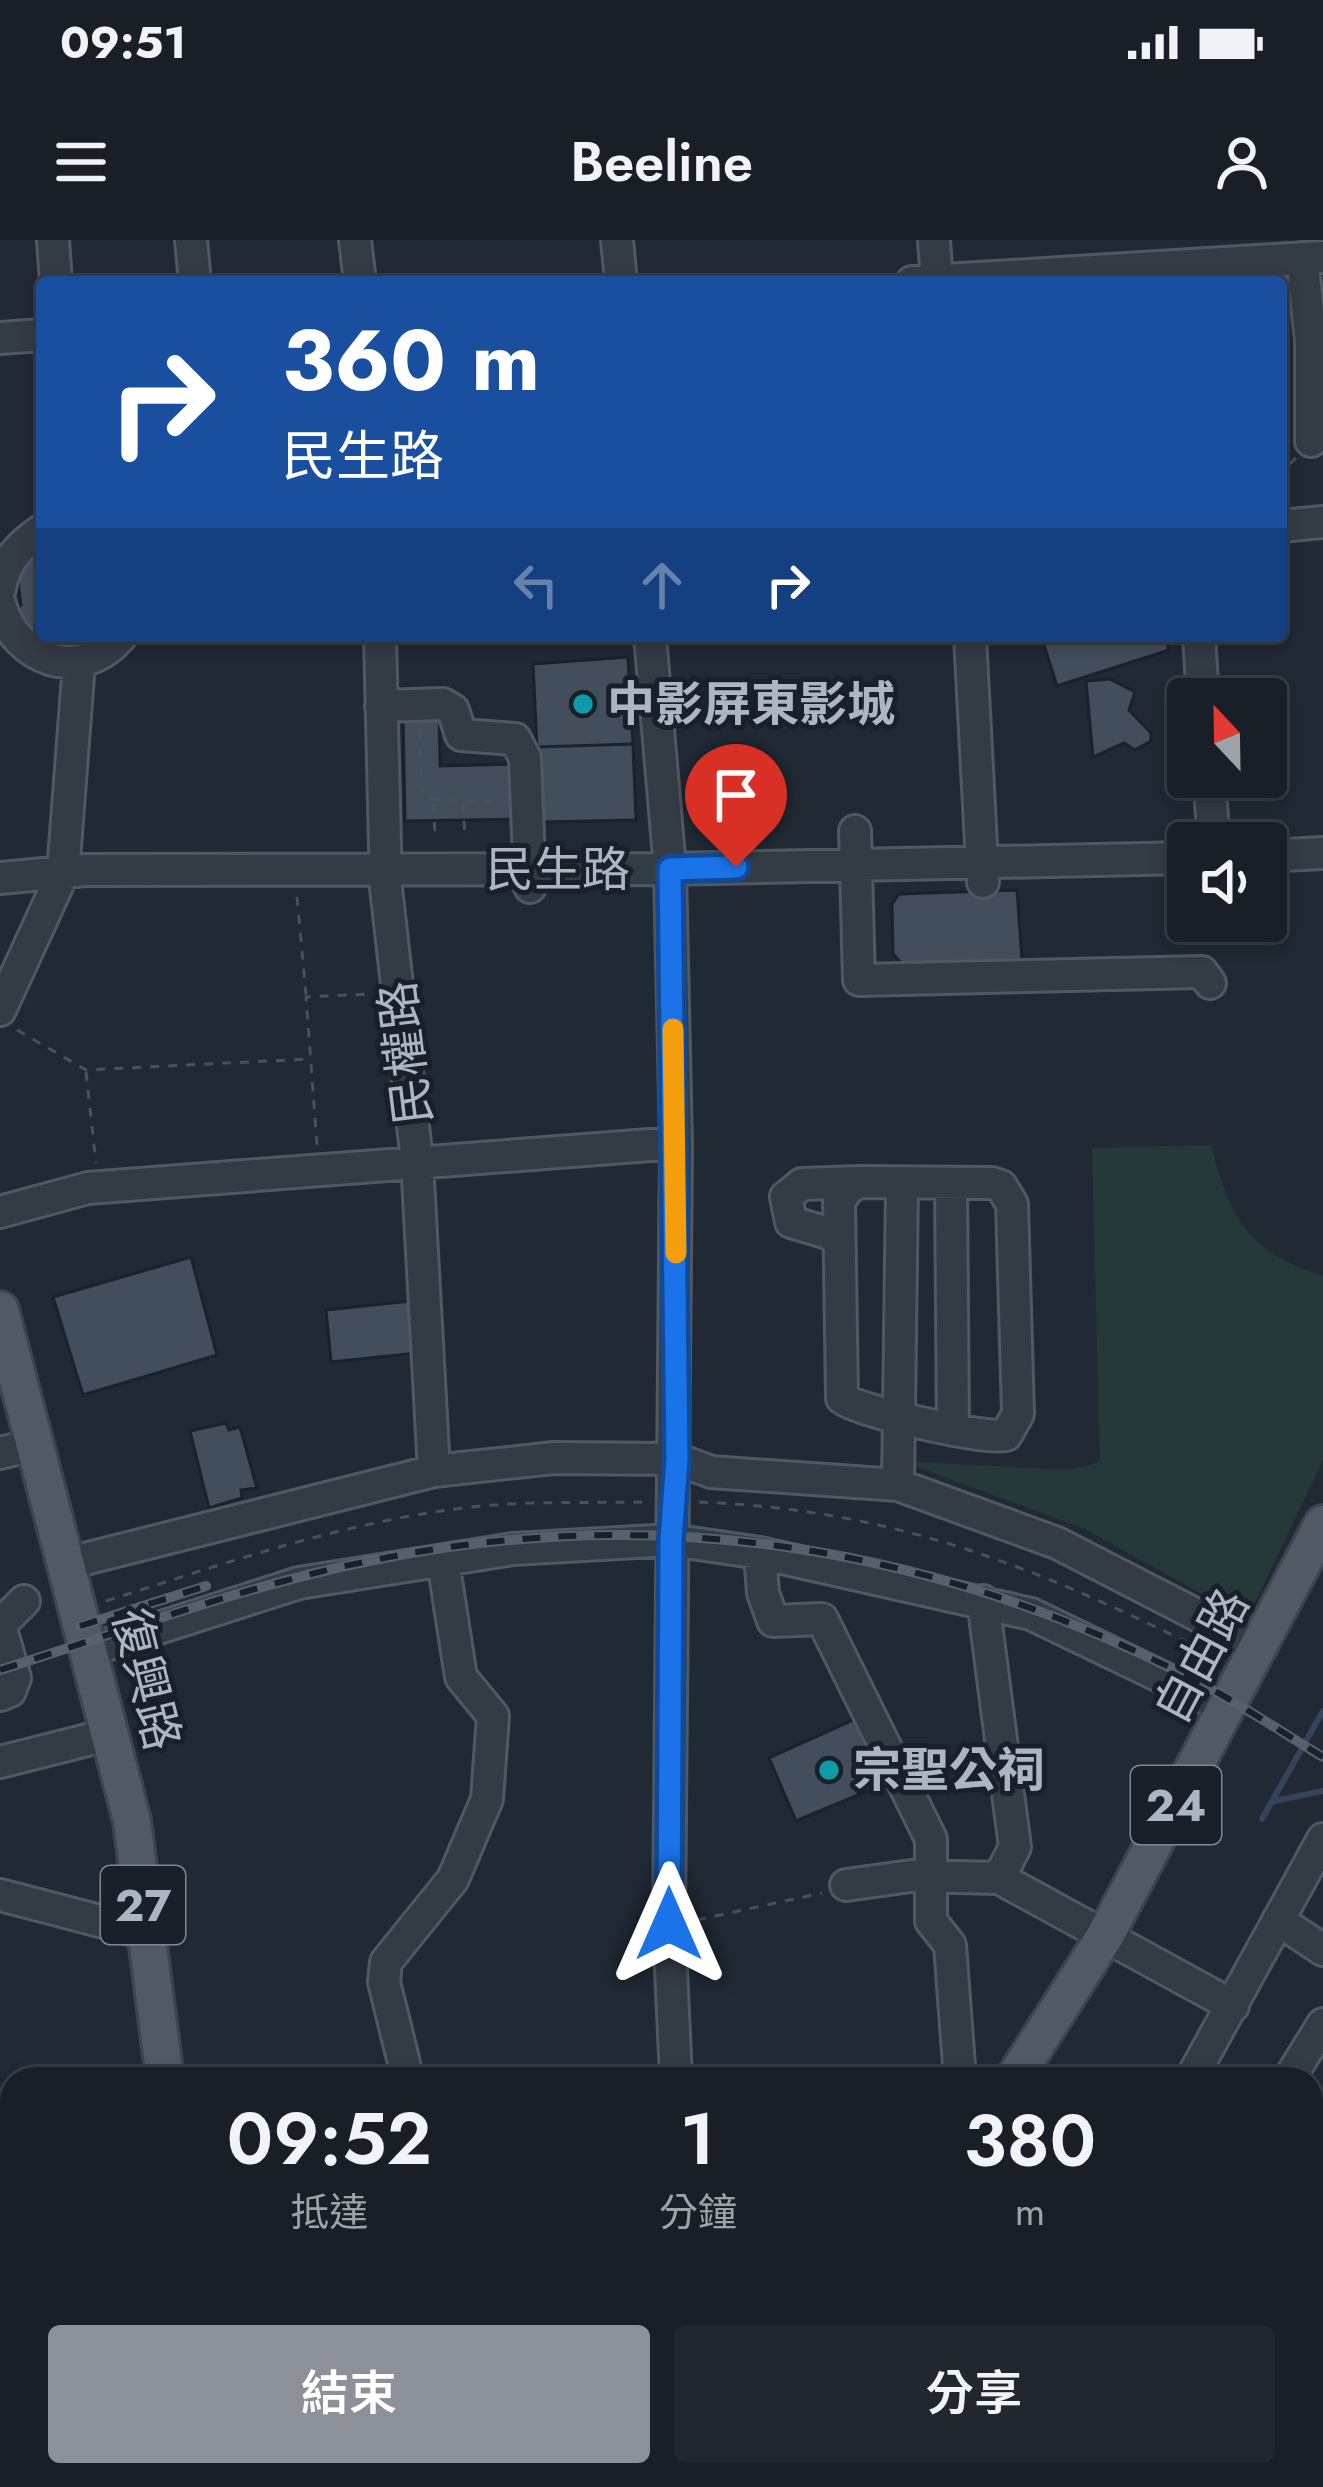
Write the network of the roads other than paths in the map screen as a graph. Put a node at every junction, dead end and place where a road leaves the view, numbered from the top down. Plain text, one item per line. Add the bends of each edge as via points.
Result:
1 (53, 240) edge
2 (190, 240) edge
3 (355, 240) edge
4 (617, 240) edge
5 (934, 240) edge
6 (1313, 258) edge
7 (1163, 263) edge
8 (56, 276) edge
9 (194, 276) edge
10 (359, 276) edge
11 (620, 276) edge
12 (937, 276) edge
13 (1000, 276) edge
14 (36, 335) edge
15 (0, 338) edge
16 (1311, 441) road end
17 (1323, 522) edge
18 (1287, 525) edge
19 (36, 534) edge
20 (0, 588) edge
21 (0, 604) edge
22 (116, 642) edge
23 (380, 642) edge
24 (651, 642) edge
25 (970, 642) edge
26 (1199, 642) edge
27 (80, 663) junction
28 (1202, 678) edge
29 (381, 706) junction
30 (855, 831) dead end
31 (1323, 854) edge
32 (1287, 855) edge
33 (1167, 859) edge
34 (859, 864) junction
35 (670, 869) junction
36 (386, 871) junction
37 (982, 872) junction
38 (64, 873) junction
39 (530, 877) junction
40 (0, 878) edge
41 (1210, 983) dead end
42 (3, 1017) edge
43 (676, 1143) junction
44 (418, 1161) junction
45 (862, 1182) junction
46 (951, 1184) junction
47 (902, 1185) junction
48 (0, 1212) edge
49 (839, 1243) junction
50 (0, 1310) edge
51 (901, 1415) junction
52 (953, 1430) junction
53 (37, 1444) junction
54 (0, 1453) edge
55 (677, 1459) junction
56 (434, 1471) junction
57 (898, 1485) junction
58 (1323, 1524) edge
59 (671, 1540) junction
60 (760, 1553) junction
61 (443, 1562) junction
62 (72, 1576) junction
63 (983, 1601) junction
64 (12, 1604) edge
65 (1261, 1648) junction
66 (90, 1650) junction
67 (0, 1696) edge
68 (1228, 1709) junction
69 (111, 1734) junction
70 (0, 1762) edge
71 (1323, 1839) edge
72 (932, 1876) junction
73 (999, 1878) junction
74 (846, 1885) road end
75 (0, 1895) edge
76 (1278, 1920) junction
77 (146, 1934) junction
78 (1105, 1936) junction
79 (1323, 1950) edge
80 (1233, 2006) junction
81 (1321, 2031) edge
82 (163, 2067) edge
83 (405, 2067) edge
84 (675, 2067) edge
85 (959, 2067) edge
86 (1022, 2067) edge
87 (1198, 2067) edge
88 (1297, 2067) edge

1 - 8 street
2 - 9 street
3 - 10 street
4 - 11 street
5 - 12 street
6 - 7 street
6 - 16 street
7 - 13 street
14 - 15 street
17 - 18 street
19 - 20 street via 18,546
21 - 27 street via 24,649 50,662
22 - 27 street
23 - 29 street, 民權路
24 - 35 street
25 - 37 street
26 - 28 street
27 - 38 street
29 - 36 street, 民權路
29 - 39 street via 443,704 461,735 515,739 525,758
30 - 34 street
31 - 32 street
33 - 37 street, 民生路
34 - 35 street, 民生路
34 - 37 street, 民生路
34 - 41 street via 859,980 1202,972
35 - 39 street, 民生路
35 - 43 street
36 - 38 street, 民生路
36 - 39 street, 民生路
36 - 44 street, 民權路
38 - 40 street, 民生路
38 - 42 street
43 - 44 street
43 - 55 street
44 - 48 street via 98,1187
44 - 56 street, 民權路
45 - 47 street
45 - 49 street via 839,1201
45 - 49 street via 802,1184 786,1197 791,1222
46 - 47 street
46 - 52 street
46 - 52 street via 992,1183 1012,1204 1018,1414 1015,1427 995,1439
47 - 51 street
49 - 51 street via 842,1398 856,1409
50 - 53 main road, 復興路 / 27
51 - 52 street
51 - 57 street
53 - 54 street
53 - 62 main road, 復興路 / 27
55 - 56 street via 554,1458
55 - 57 street via 711,1472
55 - 59 street
56 - 62 street
57 - 65 street via 1057,1543
58 - 65 main road, 自由路 / 24
59 - 60 street
59 - 61 street via 513,1549
59 - 84 street
60 - 63 street
60 - 72 street via 773,1622 822,1619 931,1839
61 - 66 street via 298,1583
61 - 83 street via 461,1676 493,1716 488,1799 453,1879 386,1962
62 - 64 street
62 - 66 main road, 復興路 / 27
63 - 68 street via 1031,1614
63 - 73 street via 1015,1847
64 - 67 street via 0,1625 15,1678
65 - 68 main road, 自由路 / 24
66 - 69 main road, 復興路 / 27
68 - 78 main road, 自由路 / 24
69 - 70 street
69 - 77 main road, 復興路 / 27 via 136,1841
71 - 76 street
72 - 73 street
72 - 74 street
72 - 85 street via 931,1921 950,1945
73 - 78 street
75 - 77 street
76 - 79 street
76 - 80 street
77 - 82 main road, 復興路 / 27
78 - 80 street
78 - 86 main road, 自由路 / 24
80 - 87 street
81 - 88 street

